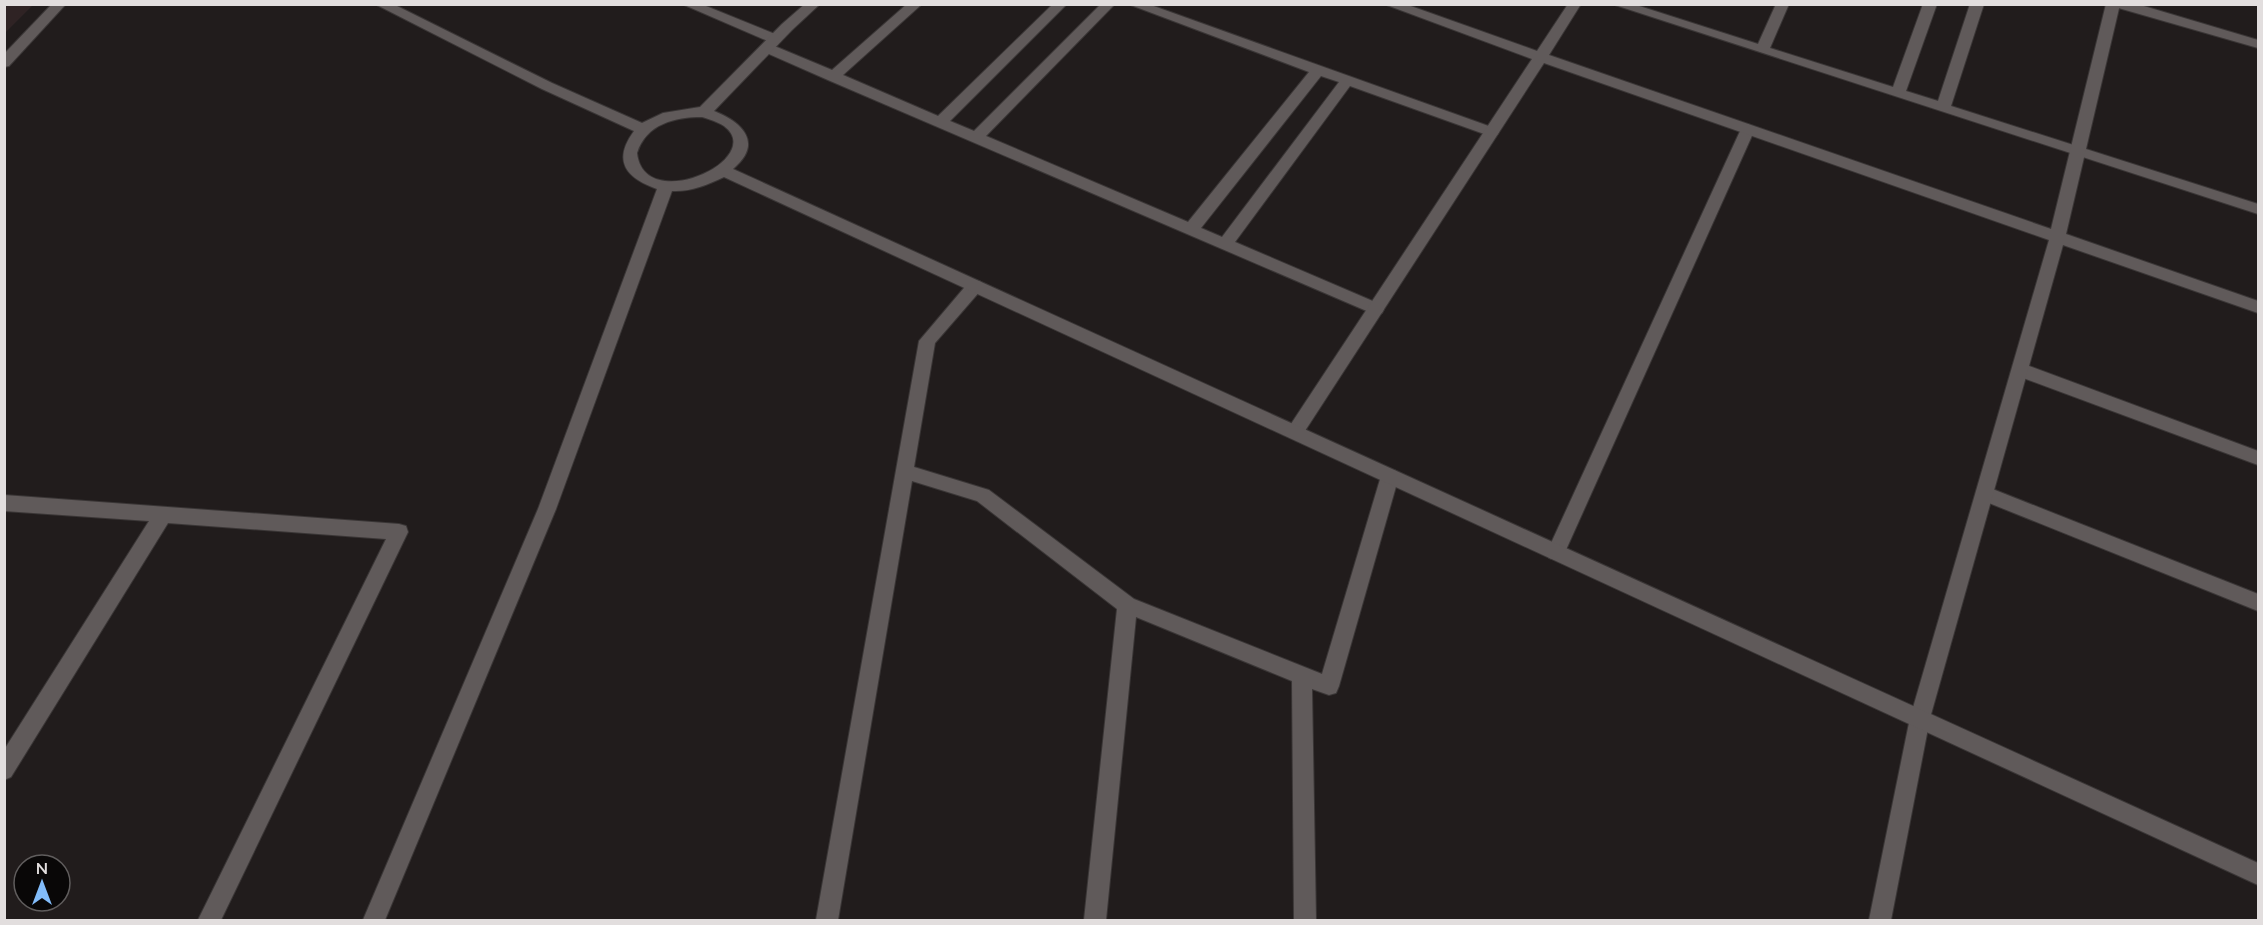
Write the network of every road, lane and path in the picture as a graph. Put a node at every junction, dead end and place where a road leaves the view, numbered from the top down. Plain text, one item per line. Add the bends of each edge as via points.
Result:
1 (60, 4) edge
2 (381, 4) edge
3 (688, 4) edge
4 (814, 4) edge
5 (916, 4) edge
6 (1061, 4) edge
7 (1109, 4) edge
8 (1134, 4) edge
9 (1390, 4) edge
10 (1575, 4) edge
11 (1618, 4) edge
12 (1784, 4) edge
13 (1930, 4) edge
14 (1977, 4) edge
15 (2113, 4) edge
16 (2120, 4) edge
17 (706, 8) edge
18 (771, 43) junction
19 (2259, 44) edge
20 (1762, 51) junction
21 (1542, 56) junction
22 (4, 63) edge
23 (1318, 70) junction
24 (833, 77) junction
25 (1347, 81) junction
26 (1898, 94) junction
27 (1943, 108) junction
28 (704, 112) junction
29 (940, 122) junction
30 (1748, 129) junction
31 (644, 130) junction
32 (1492, 132) junction
33 (976, 138) junction
34 (2077, 151) junction
35 (724, 171) junction
36 (666, 186) junction
37 (2259, 209) edge
38 (1191, 229) junction
39 (2057, 238) junction
40 (1225, 244) junction
41 (975, 286) junction
42 (2259, 307) edge
43 (1376, 309) junction
44 (2021, 370) junction
45 (1295, 432) junction
46 (2259, 458) edge
47 (904, 471) junction
48 (1390, 476) junction
49 (1985, 494) junction
50 (4, 503) edge
51 (163, 515) junction
52 (1556, 552) junction
53 (2259, 603) edge
54 (1127, 605) junction
55 (1302, 675) junction
56 (1920, 718) junction
57 (4, 770) edge
58 (2259, 874) edge
59 (209, 921) edge
60 (374, 921) edge
61 (827, 921) edge
62 (1095, 921) edge
63 (1305, 921) edge
64 (1880, 921) edge

1 - 22 street
2 - 31 street
3 - 17 street
4 - 18 street
5 - 24 street
6 - 29 street
7 - 33 street
8 - 23 street
9 - 21 street
10 - 21 street
11 - 20 street
12 - 20 street
13 - 26 street
14 - 27 street
15 - 34 street
16 - 19 street
17 - 18 street
18 - 24 street
18 - 28 street
20 - 26 street
21 - 30 street
21 - 32 street
23 - 25 street
23 - 38 street
24 - 29 street
25 - 32 street
25 - 40 street
26 - 27 street
27 - 34 street
28 - 31 street via 662,119
28 - 35 street via 723,117 736,126 741,136 739,153
29 - 33 street
30 - 39 street
30 - 52 street
31 - 36 street via 633,143 633,171 648,182
32 - 43 street
33 - 38 street
34 - 37 street
34 - 39 street
35 - 36 street via 693,184
35 - 41 street
36 - 60 street via 547,509
38 - 40 street
39 - 42 street
39 - 44 street
40 - 43 street
41 - 45 street
41 - 47 street via 927,341
43 - 45 street
44 - 46 street
44 - 49 street
45 - 48 street
47 - 54 street via 983,495
47 - 61 street
48 - 52 street
48 - 55 street via 1329,686
49 - 53 street
49 - 56 street
50 - 51 street
51 - 57 street
51 - 59 street via 399,532
52 - 56 street
54 - 55 street
54 - 62 street
55 - 63 street
56 - 58 street
56 - 64 street

